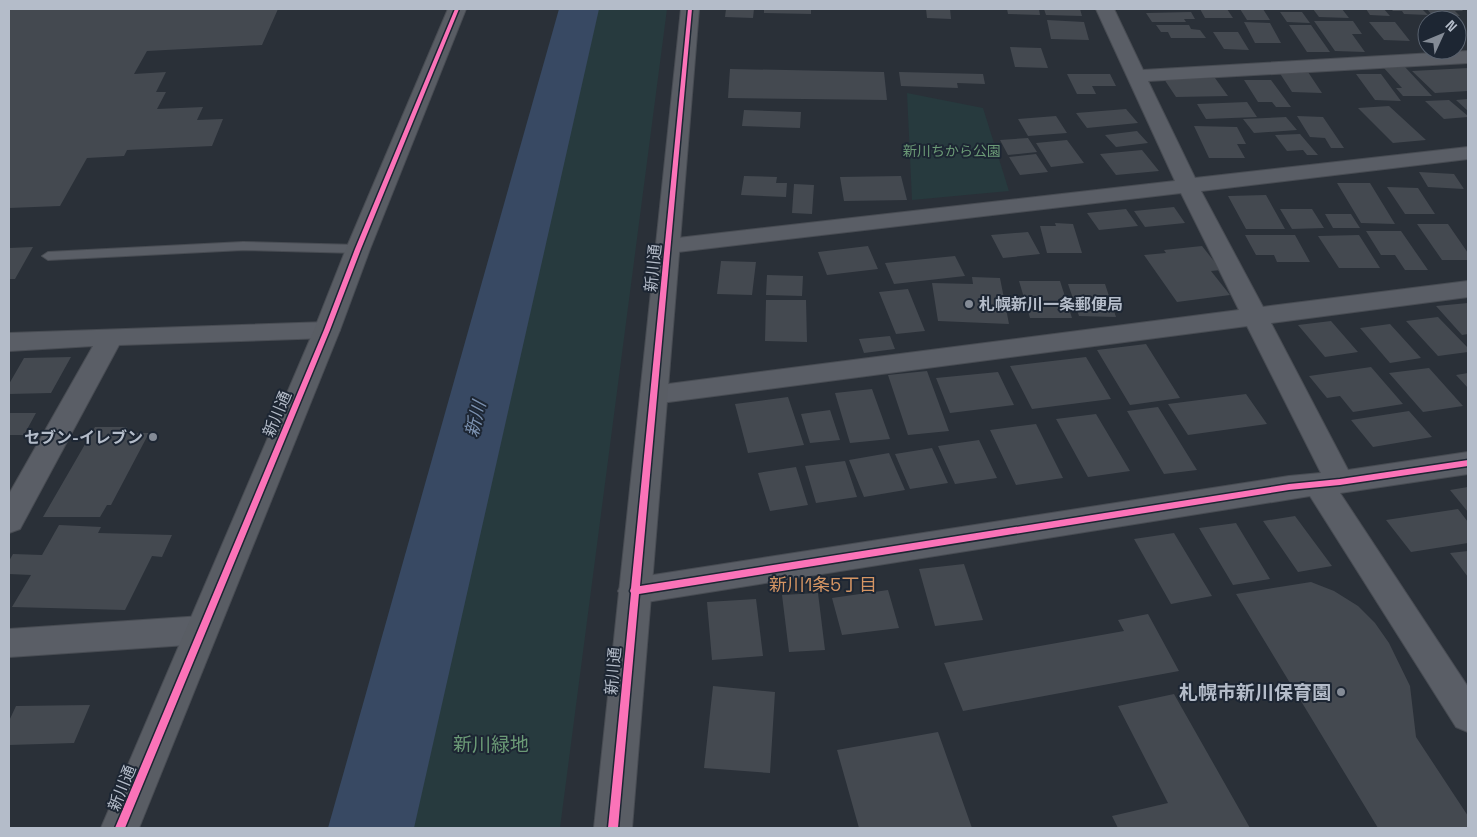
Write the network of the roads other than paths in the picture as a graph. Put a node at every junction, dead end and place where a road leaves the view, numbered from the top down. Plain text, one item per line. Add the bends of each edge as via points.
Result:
1 (457, 9) edge
2 (690, 9) edge
3 (1105, 9) edge
4 (1468, 57) edge
5 (1137, 76) junction
6 (1468, 153) edge
7 (1188, 186) junction
8 (669, 246) junction
9 (358, 249) junction
10 (48, 256) dead end
11 (1468, 289) edge
12 (1256, 316) junction
13 (327, 330) junction
14 (111, 336) junction
15 (9, 342) edge
16 (653, 395) junction
17 (1468, 463) edge
18 (21, 476) edge
19 (1329, 483) junction
20 (9, 521) edge
21 (634, 591) junction
22 (202, 630) junction
23 (9, 643) edge
24 (1463, 698) edge
25 (120, 828) edge
26 (613, 828) edge

1 - 9 street, 新川通
2 - 8 street, 新川通
3 - 5 street
4 - 5 street
5 - 7 street
6 - 7 street
7 - 8 street
7 - 12 street
8 - 16 street, 新川通
9 - 10 lane via 244,246
9 - 13 street, 新川通
11 - 12 street
12 - 16 street
12 - 19 street
13 - 14 street
13 - 22 street, 新川通
14 - 15 street
14 - 18 street
16 - 21 street, 新川通
17 - 19 street
18 - 20 street
19 - 21 street
19 - 24 street
21 - 26 street, 新川通
22 - 23 street
22 - 25 street, 新川通

